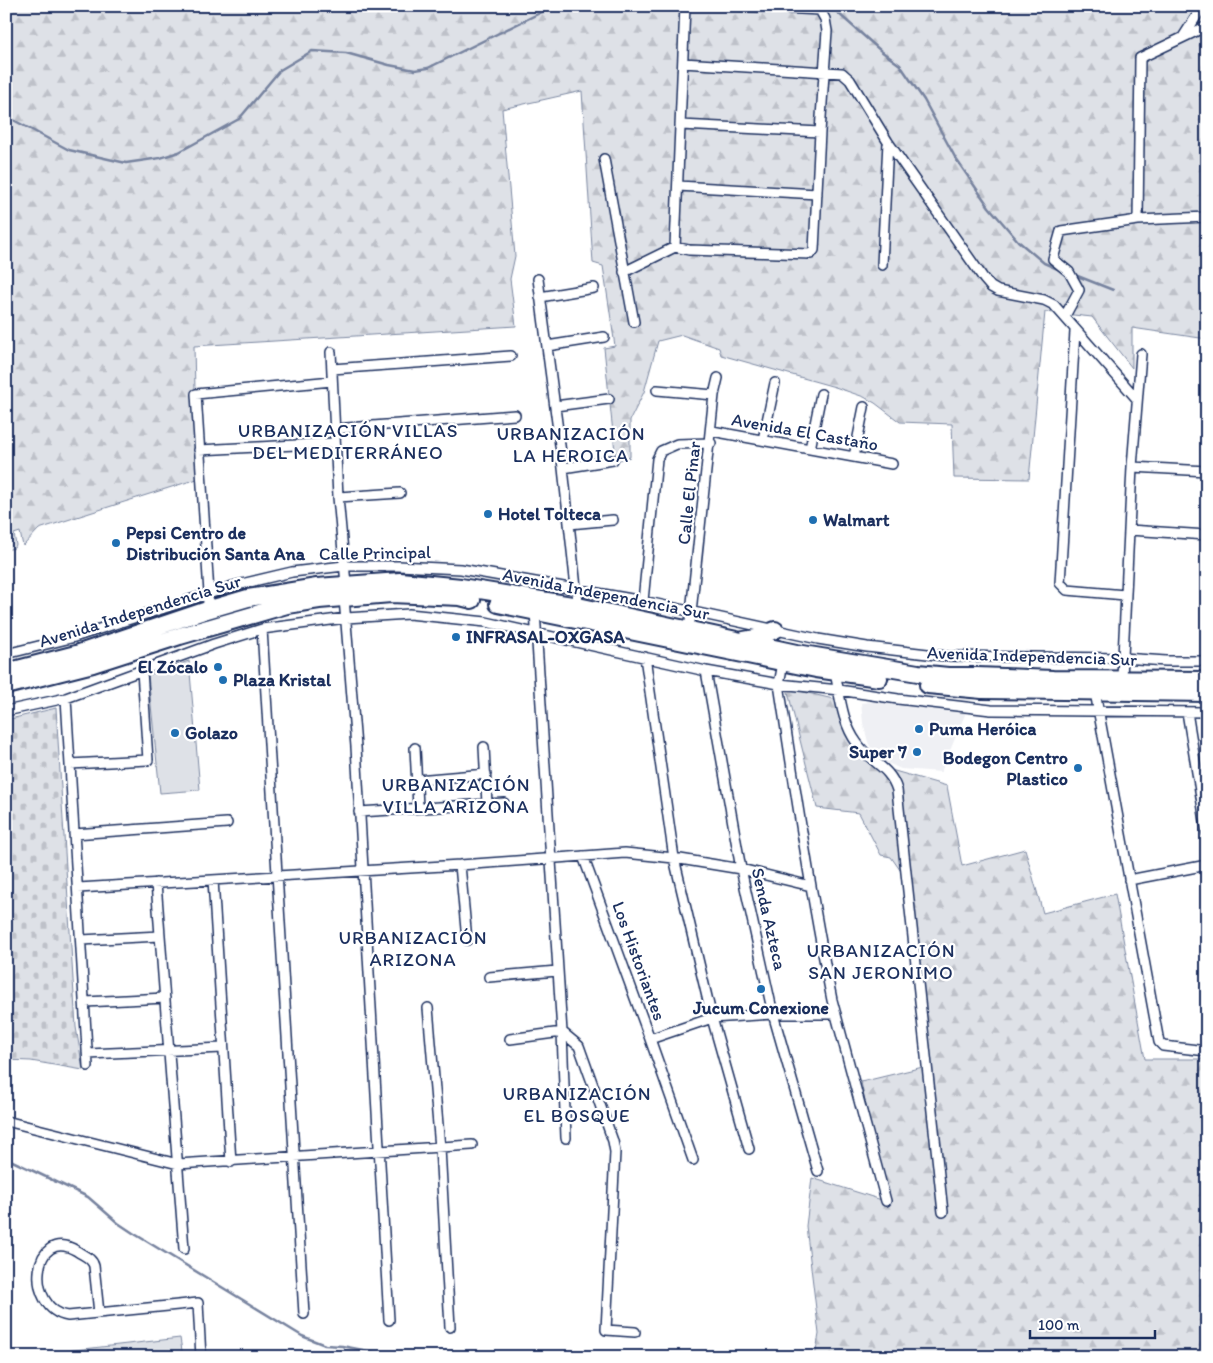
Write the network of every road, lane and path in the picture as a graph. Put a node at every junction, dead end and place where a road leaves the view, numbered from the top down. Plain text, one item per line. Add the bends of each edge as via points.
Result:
1 (685, 6) edge
2 (740, 6) edge
3 (1203, 6) edge
4 (1207, 26) edge
5 (1183, 37) junction
6 (683, 63) junction
7 (824, 71) junction
8 (681, 125) junction
9 (820, 132) junction
10 (888, 142) junction
11 (604, 159) dead end
12 (678, 186) junction
13 (817, 194) junction
14 (1207, 217) edge
15 (1138, 220) junction
16 (675, 247) junction
17 (882, 265) dead end
18 (624, 272) junction
19 (538, 280) dead end
20 (594, 288) dead end
21 (540, 297) junction
22 (1065, 316) junction
23 (634, 322) dead end
24 (1075, 331) junction
25 (604, 337) dead end
26 (547, 346) junction
27 (331, 352) dead end
28 (1142, 354) dead end
29 (511, 356) dead end
30 (332, 369) junction
31 (718, 378) dead end
32 (332, 382) junction
33 (775, 383) dead end
34 (657, 390) dead end
35 (821, 394) dead end
36 (714, 395) junction
37 (608, 399) dead end
38 (1137, 399) junction
39 (555, 406) junction
40 (864, 407) dead end
41 (515, 415) dead end
42 (334, 429) junction
43 (712, 431) junction
44 (763, 440) junction
45 (334, 443) junction
46 (711, 443) junction
47 (810, 449) junction
48 (199, 450) junction
49 (854, 457) junction
50 (613, 460) dead end
51 (1207, 463) edge
52 (892, 464) dead end
53 (1132, 467) junction
54 (563, 468) junction
55 (1206, 471) edge
56 (400, 493) dead end
57 (338, 497) junction
58 (613, 520) dead end
59 (569, 524) junction
60 (1129, 530) junction
61 (1207, 535) edge
62 (344, 566) junction
63 (576, 589) junction
64 (345, 591) junction
65 (209, 594) junction
66 (1125, 595) junction
67 (643, 601) junction
68 (578, 606) junction
69 (207, 610) junction
70 (536, 611) junction
71 (692, 612) junction
72 (346, 618) junction
73 (262, 629) junction
74 (775, 630) junction
75 (689, 631) junction
76 (536, 634) junction
77 (737, 641) junction
78 (74, 646) junction
79 (6, 654) edge
80 (645, 657) junction
81 (1123, 658) junction
82 (1207, 661) edge
83 (783, 663) junction
84 (706, 671) junction
85 (6, 672) edge
86 (142, 672) junction
87 (836, 672) junction
88 (1122, 678) junction
89 (1207, 680) edge
90 (778, 684) junction
91 (6, 686) edge
92 (959, 688) junction
93 (839, 690) junction
94 (1095, 692) junction
95 (1207, 692) edge
96 (66, 698) junction
97 (953, 705) junction
98 (6, 711) edge
99 (1098, 711) junction
100 (1187, 712) junction
101 (1207, 712) edge
102 (484, 747) dead end
103 (415, 748) dead end
104 (70, 764) junction
105 (486, 774) junction
106 (417, 780) junction
107 (504, 803) dead end
108 (487, 804) junction
109 (418, 807) junction
110 (359, 812) junction
111 (227, 822) dead end
112 (1207, 833) edge
113 (74, 834) junction
114 (583, 856) junction
115 (550, 858) junction
116 (674, 858) junction
117 (460, 865) junction
118 (1207, 865) edge
119 (741, 869) junction
120 (362, 871) junction
121 (276, 875) junction
122 (213, 880) junction
123 (1129, 880) junction
124 (156, 883) junction
125 (811, 886) junction
126 (78, 888) junction
127 (160, 936) junction
128 (81, 940) junction
129 (467, 940) dead end
130 (557, 971) junction
131 (489, 977) dead end
132 (165, 998) junction
133 (84, 1002) junction
134 (428, 1008) dead end
135 (773, 1014) junction
136 (836, 1014) junction
137 (712, 1018) junction
138 (562, 1032) junction
139 (510, 1039) dead end
140 (650, 1039) junction
141 (223, 1048) junction
142 (169, 1050) junction
143 (1207, 1051) edge
144 (88, 1054) junction
145 (88, 1066) dead end
146 (6, 1121) edge
147 (566, 1138) dead end
148 (472, 1145) dead end
149 (440, 1148) junction
150 (749, 1149) dead end
151 (380, 1151) junction
152 (295, 1157) junction
153 (693, 1160) dead end
154 (232, 1162) junction
155 (178, 1164) junction
156 (818, 1171) dead end
157 (886, 1201) dead end
158 (943, 1212) dead end
159 (184, 1249) dead end
160 (98, 1313) junction
161 (304, 1314) dead end
162 (389, 1320) dead end
163 (450, 1327) dead end
164 (636, 1332) dead end
165 (201, 1357) edge

1 - 6 street
2 - 7 street via 820,10 827,31
3 - 5 street
4 - 5 street
5 - 15 street via 1140,58
6 - 7 street
6 - 8 street
7 - 9 street
7 - 10 street via 842,73 850,80
8 - 9 street
8 - 12 street
9 - 13 street
10 - 17 street
10 - 22 street via 991,287 1044,300
11 - 18 street
12 - 13 street
12 - 16 street
13 - 16 street via 814,250 811,254
14 - 15 street
15 - 22 street via 1061,231 1053,259 1069,272 1079,290
16 - 18 street
18 - 23 street
19 - 21 street
20 - 21 street
21 - 26 street
22 - 24 street
24 - 38 street
24 - 66 street via 1060,582 1067,590
25 - 26 street
26 - 39 street
27 - 30 street
28 - 38 street
29 - 30 street
30 - 32 street
31 - 36 street, Calle El Pinar
32 - 42 street
32 - 48 street via 196,394
33 - 44 street
34 - 36 street
35 - 47 street
36 - 43 street, Calle El Pinar
37 - 39 street
38 - 53 street
39 - 54 street
40 - 49 street
41 - 42 street
42 - 45 street
43 - 44 street, Avenida El Castaño
43 - 46 street, Calle El Pinar
44 - 47 street, Avenida El Castaño
45 - 48 street
45 - 57 street
46 - 67 street via 676,444 661,451 657,459
46 - 71 street, Calle El Pinar
47 - 49 street, Avenida El Castaño
48 - 65 street
49 - 52 street, Avenida El Castaño
50 - 54 street
51 - 55 street
53 - 55 street
53 - 60 street
54 - 59 street
56 - 57 street
57 - 62 street
58 - 59 street
59 - 63 street
60 - 61 street
60 - 66 street
62 - 63 street, Calle Principal via 461,569
62 - 64 street
62 - 65 street, Calle Principal via 292,572
63 - 67 street, Calle Principal
63 - 68 street
64 - 68 highway, Avenida Independencia Sur via 400,581 461,587
64 - 69 highway, Avenida Independencia Sur via 317,587 266,595
64 - 70 highway, Avenida Independencia Sur via 460,598
64 - 72 street
64 - 91 highway, Avenida Independencia Sur via 319,600 287,604 94,664
65 - 69 street
65 - 78 street, Calle Principal
66 - 81 street
67 - 71 street, Calle Principal
68 - 75 highway, Avenida Independencia Sur
69 - 78 highway, Avenida Independencia Sur
70 - 76 street
70 - 83 highway, Avenida Independencia Sur
71 - 74 street, Calle Principal
71 - 75 street, Calle El Pinar
72 - 73 street
72 - 76 street via 409,614 486,622
72 - 110 street
73 - 86 street
73 - 121 street
74 - 77 highway
74 - 81 street, Calle Principal via 867,647 945,656
75 - 77 highway, Avenida Independencia Sur
76 - 80 street
76 - 115 street
77 - 88 highway, Avenida Independencia Sur via 866,665 948,676
78 - 79 street, Calle Principal
78 - 85 highway, Avenida Independencia Sur
80 - 84 street
80 - 116 street
81 - 82 street, Calle Principal
81 - 88 street
83 - 87 highway, Avenida Independencia Sur
83 - 90 street
84 - 90 street
84 - 119 street, Senda Azteca
86 - 96 street
86 - 104 street via 148,760
87 - 92 highway, Avenida Independencia Sur
87 - 93 street
88 - 89 highway, Avenida Independencia Sur
90 - 93 street
90 - 125 street
92 - 94 highway, Avenida Independencia Sur
92 - 97 street
93 - 97 street
93 - 158 street via 843,713 857,744 889,773 897,790
94 - 95 highway, Avenida Independencia Sur
94 - 99 street
96 - 98 street
96 - 104 street
97 - 99 street via 991,710
99 - 100 street
99 - 123 street
100 - 101 street
100 - 112 street
102 - 105 street
103 - 106 street
104 - 113 street
105 - 106 street
105 - 108 street
106 - 109 street
107 - 108 street
108 - 109 street
109 - 110 street
110 - 120 street
111 - 113 street
113 - 126 street
114 - 115 street
114 - 116 street via 626,853
114 - 140 street, Los Historiantes
115 - 117 street
115 - 130 street
116 - 119 street
116 - 137 street
117 - 120 street
117 - 129 street
118 - 123 street
119 - 125 street
119 - 135 street, Senda Azteca
120 - 121 street
120 - 151 street
121 - 122 street
121 - 152 street
122 - 124 street
122 - 141 street
123 - 143 street via 1160,1045
124 - 126 street
124 - 127 street
125 - 136 street
126 - 128 street
127 - 128 street
127 - 132 street
128 - 133 street
130 - 131 street
130 - 138 street
132 - 133 street
132 - 142 street
133 - 144 street
134 - 149 street
135 - 136 street, Los Historiantes
135 - 137 street, Los Historiantes
135 - 156 street, Senda Azteca
136 - 157 street
137 - 140 street, Los Historiantes
137 - 150 street
138 - 139 street
138 - 147 street
138 - 164 street via 579,1046 615,1152 606,1330
140 - 153 street
141 - 142 street
141 - 154 street
142 - 144 street
142 - 155 street
144 - 145 street
146 - 155 street
148 - 149 street
149 - 151 street
149 - 163 street
151 - 152 street
151 - 162 street
152 - 154 street
152 - 161 street
154 - 155 street
155 - 159 street
160 - 160 street via 60,1314 43,1295 38,1277 40,1265 54,1247 65,1245 91,1260
160 - 165 street via 198,1303

